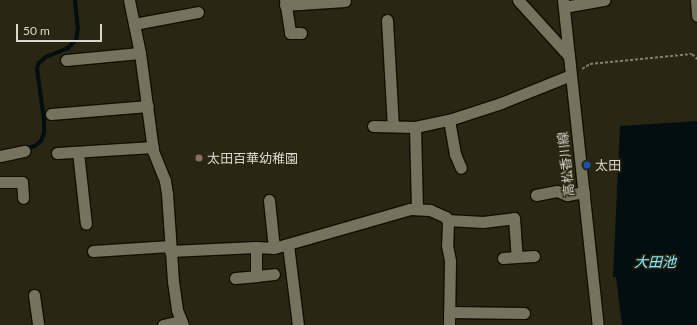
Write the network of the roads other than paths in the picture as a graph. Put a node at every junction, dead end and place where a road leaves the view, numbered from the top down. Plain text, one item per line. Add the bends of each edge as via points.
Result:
1 (129, 0) edge
2 (518, 0) edge
3 (604, 0) edge
4 (696, 0) edge
5 (344, 1) dead end
6 (285, 2) edge
7 (564, 4) edge
8 (198, 12) dead end
9 (697, 16) edge
10 (387, 20) dead end
11 (134, 24) junction
12 (301, 33) dead end
13 (140, 53) junction
14 (569, 56) junction
15 (66, 60) dead end
16 (571, 75) junction
17 (148, 106) junction
18 (51, 114) dead end
19 (449, 120) junction
20 (373, 126) dead end
21 (394, 126) junction
22 (415, 127) junction
23 (153, 147) junction
24 (24, 151) dead end
25 (78, 152) junction
26 (57, 153) dead end
27 (0, 156) edge
28 (461, 168) dead end
29 (0, 182) edge
30 (584, 192) junction
31 (536, 195) dead end
32 (24, 198) dead end
33 (269, 200) dead end
34 (417, 209) junction
35 (447, 220) junction
36 (86, 224) dead end
37 (288, 245) junction
38 (256, 247) junction
39 (274, 248) junction
40 (170, 249) junction
41 (92, 251) dead end
42 (534, 256) dead end
43 (517, 257) junction
44 (503, 258) dead end
45 (274, 274) dead end
46 (256, 276) junction
47 (235, 278) dead end
48 (34, 295) dead end
49 (449, 312) junction
50 (524, 312) dead end
51 (182, 323) edge
52 (38, 325) edge
53 (163, 325) edge
54 (298, 325) edge
55 (449, 325) edge
56 (598, 325) edge

1 - 11 street
2 - 14 street
3 - 7 street
4 - 9 street
5 - 6 street
6 - 12 street via 290,33
7 - 14 street, 高松香川線
8 - 11 street
10 - 21 street
11 - 13 street
13 - 15 street
13 - 17 street
14 - 16 street, 高松香川線
16 - 19 street via 501,103
16 - 30 street, 高松香川線
17 - 18 street
17 - 23 street
19 - 22 street
19 - 28 street via 455,154
20 - 21 street
21 - 22 street
22 - 34 street
23 - 25 street
23 - 40 street via 165,181
24 - 27 street
25 - 26 street
25 - 36 street
29 - 32 street via 22,182
30 - 31 street via 567,194 557,191
30 - 56 street, 高松香川線
33 - 39 street
34 - 35 street via 441,214
34 - 37 street
35 - 43 street via 483,222 514,218
35 - 49 street via 450,261
37 - 39 street
37 - 54 street
38 - 39 street
38 - 40 street
38 - 46 street
40 - 41 street
40 - 51 street via 177,310
42 - 43 street
43 - 44 street
45 - 46 street
46 - 47 street
48 - 52 street
49 - 50 street
49 - 55 street
51 - 53 street

